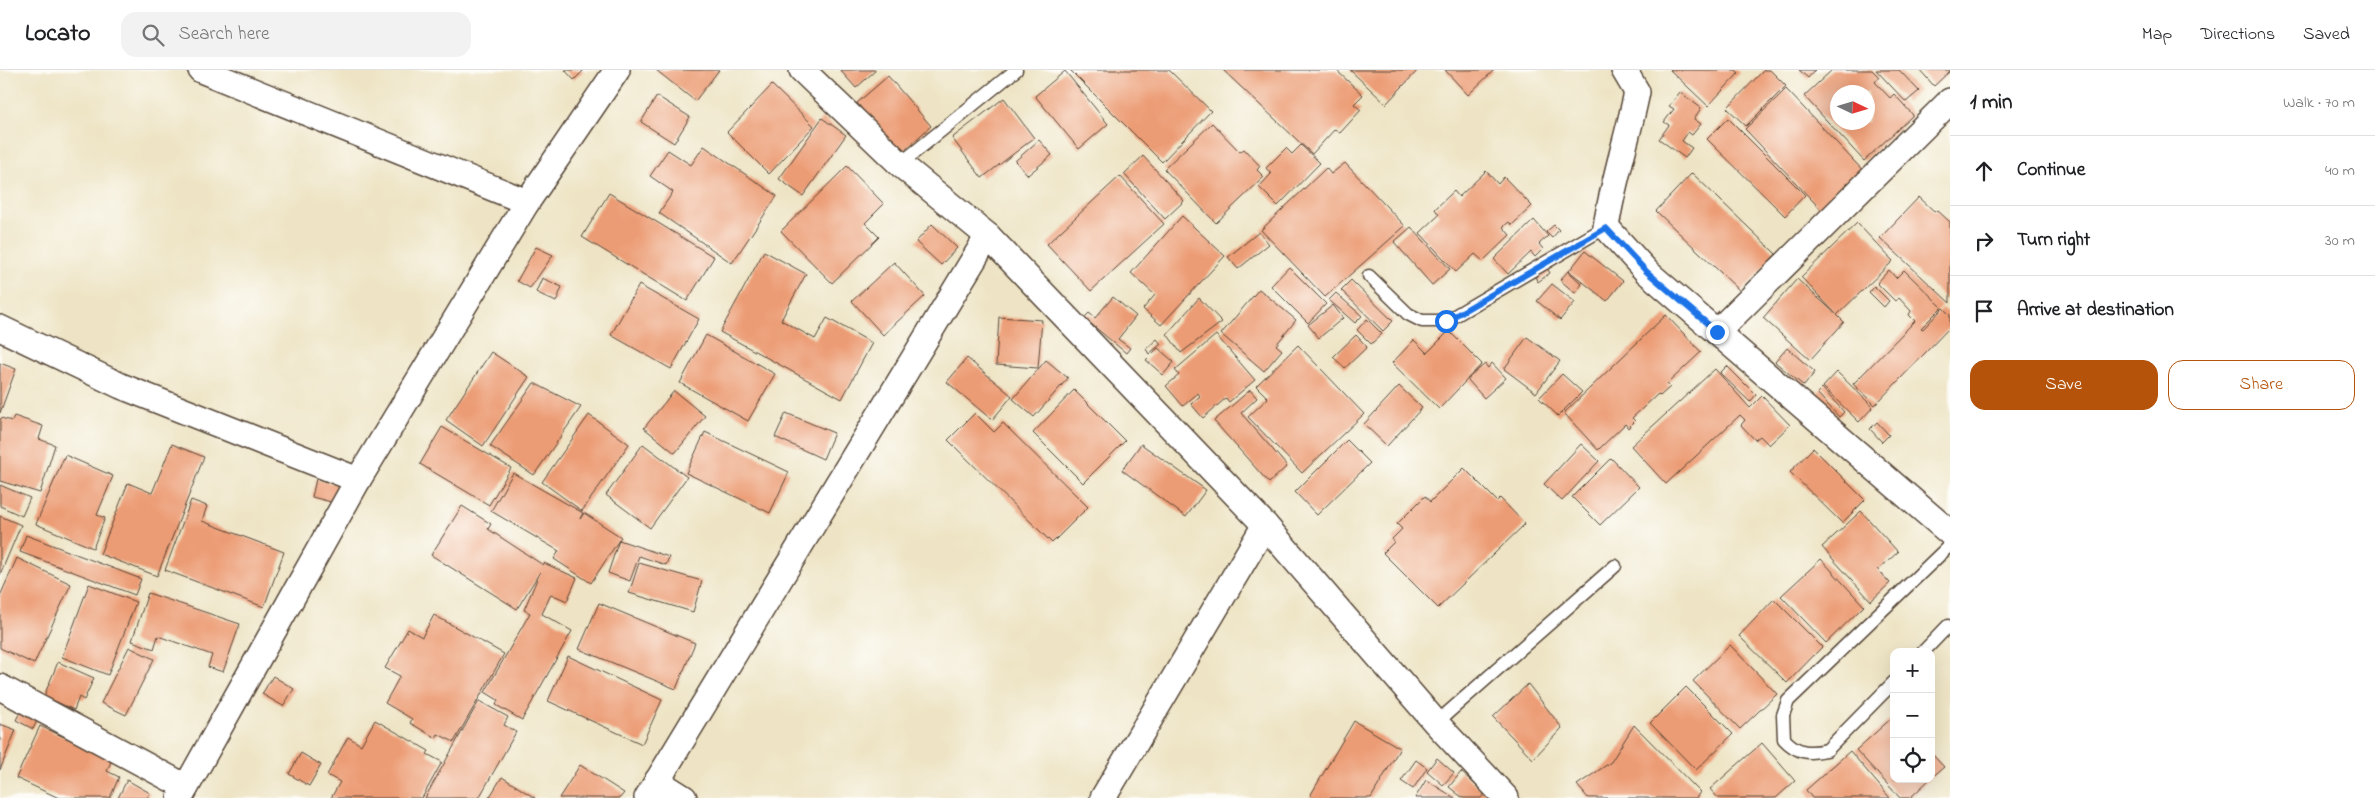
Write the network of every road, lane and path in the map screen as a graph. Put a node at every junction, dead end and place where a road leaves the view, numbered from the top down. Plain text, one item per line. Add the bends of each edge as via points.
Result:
1 (201, 70) edge
2 (617, 70) edge
3 (802, 70) edge
4 (1016, 70) edge
5 (1624, 70) edge
6 (1950, 101) edge
7 (900, 164) junction
8 (527, 202) junction
9 (1606, 228) junction
10 (988, 236) junction
11 (1369, 276) dead end
12 (0, 328) edge
13 (1717, 332) junction
14 (358, 480) junction
15 (1265, 525) junction
16 (1950, 533) edge
17 (1950, 545) edge
18 (1615, 566) dead end
19 (1948, 626) dead end
20 (1927, 648) edge
21 (1890, 686) edge
22 (0, 687) edge
23 (1436, 723) junction
24 (652, 790) edge
25 (183, 792) edge
26 (684, 798) edge
27 (1103, 798) edge
28 (1506, 798) edge

1 - 8 street
2 - 8 street
3 - 7 street
4 - 7 lane
5 - 9 street via 1637,92 1612,190
6 - 13 street
7 - 10 street
8 - 14 street
9 - 11 lane via 1446,321 1422,322 1408,314
9 - 13 street via 1647,272
10 - 15 street
10 - 24 street
12 - 14 street via 121,386
13 - 16 street
14 - 25 street
15 - 23 street
15 - 27 street
17 - 21 lane via 1788,701 1783,714 1784,739 1792,748 1802,752 1827,750
18 - 23 lane
19 - 20 lane
22 - 25 street
23 - 28 street
24 - 26 street

